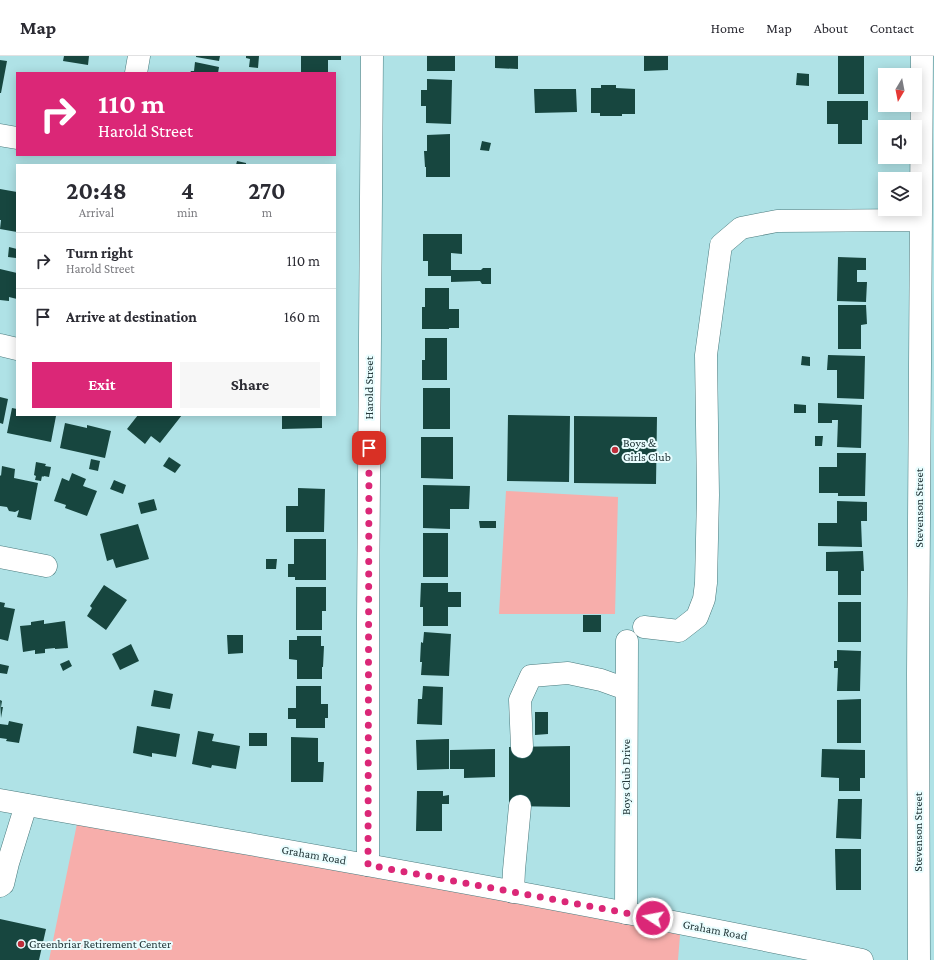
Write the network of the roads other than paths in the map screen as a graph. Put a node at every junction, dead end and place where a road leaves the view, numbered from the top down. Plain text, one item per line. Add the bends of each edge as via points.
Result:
1 (139, 56) edge
2 (372, 56) edge
3 (922, 56) edge
4 (136, 72) edge
5 (0, 135) edge
6 (16, 138) edge
7 (920, 220) junction
8 (0, 345) edge
9 (16, 349) edge
10 (0, 557) edge
11 (46, 566) dead end
12 (644, 627) dead end
13 (627, 641) dead end
14 (926, 676) edge
15 (626, 690) junction
16 (522, 747) dead end
17 (0, 800) edge
18 (26, 805) junction
19 (520, 806) dead end
20 (368, 865) junction
21 (0, 886) edge
22 (513, 892) junction
23 (626, 913) junction
24 (862, 960) edge
25 (919, 960) edge

1 - 4 street
2 - 20 street, Harold Street
3 - 7 street, Stevenson Street
5 - 6 street
7 - 12 street via 778,221 741,228 721,245 706,355 708,495 704,599 697,617 679,630
7 - 14 street, Stevenson Street
8 - 9 street
10 - 11 street
13 - 15 street, Boys Club Drive
14 - 25 street, Stevenson Street
15 - 16 street via 601,680 568,673 531,676 520,700
15 - 23 street, Boys Club Drive
17 - 18 street, Graham Road
18 - 20 street, Graham Road
18 - 21 street via 3,884
19 - 22 street
20 - 22 street, Graham Road
22 - 23 street, Graham Road
23 - 24 street, Graham Road

